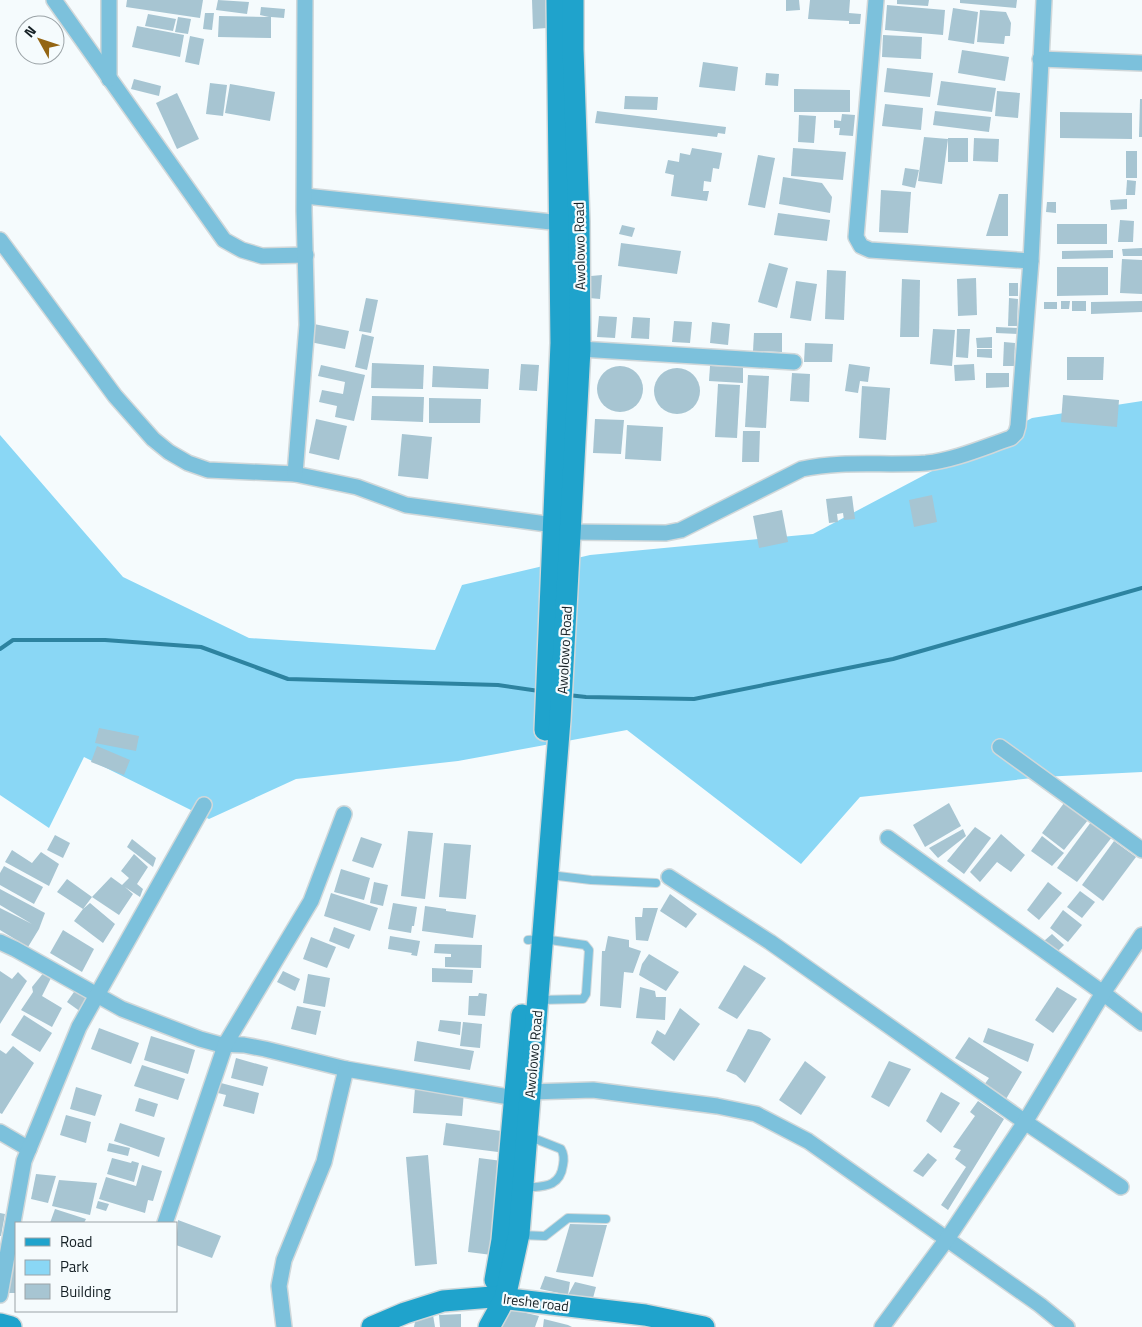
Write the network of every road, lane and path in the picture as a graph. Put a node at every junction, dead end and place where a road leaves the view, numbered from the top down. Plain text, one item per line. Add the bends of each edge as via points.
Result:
1 (54, 0) edge
2 (109, 0) edge
3 (305, 0) edge
4 (557, 0) edge
5 (573, 0) edge
6 (876, 0) edge
7 (1044, 0) edge
8 (1040, 59) junction
9 (1142, 63) edge
10 (109, 79) junction
11 (305, 196) junction
12 (560, 223) junction
13 (0, 240) edge
14 (306, 256) junction
15 (1031, 261) junction
16 (580, 349) junction
17 (794, 362) dead end
18 (295, 474) junction
19 (562, 528) junction
20 (553, 720) junction
21 (1000, 746) dead end
22 (204, 805) dead end
23 (344, 814) dead end
24 (888, 838) dead end
25 (1142, 850) edge
26 (548, 875) junction
27 (662, 880) joint
28 (1142, 935) edge
29 (535, 940) junction
30 (0, 942) edge
31 (1103, 993) junction
32 (97, 994) junction
33 (538, 1000) junction
34 (1142, 1023) edge
35 (226, 1043) junction
36 (346, 1069) junction
37 (522, 1095) junction
38 (1025, 1122) junction
39 (0, 1132) edge
40 (527, 1135) junction
41 (29, 1149) junction
42 (1121, 1187) dead end
43 (522, 1188) junction
44 (606, 1219) dead end
45 (165, 1222) edge
46 (519, 1234) junction
47 (947, 1239) junction
48 (0, 1295) edge
49 (498, 1297) junction
50 (397, 1322) edge
51 (0, 1324) edge
52 (490, 1324) edge
53 (11, 1327) edge
54 (284, 1327) edge
55 (372, 1327) edge
56 (704, 1327) edge
57 (882, 1327) edge
58 (1067, 1327) edge

1 - 10 street
2 - 10 street
3 - 11 street
4 - 12 main road, Awolowo Road
5 - 16 main road, Awolowo Road
6 - 15 street via 856,237 861,246 870,250
7 - 8 street
8 - 9 street
8 - 15 street
10 - 14 street via 224,240 262,256
11 - 12 street
11 - 14 street
12 - 19 main road, Awolowo Road
13 - 18 street via 116,396 153,439 169,452 208,470
14 - 18 street via 307,324
15 - 19 street via 1018,426 1011,438 945,460 925,463 822,465 802,469 682,530 666,533
16 - 17 street
16 - 19 main road, Awolowo Road
18 - 19 street via 357,487 406,505
19 - 20 main road, Awolowo Road
20 - 26 main road, Awolowo Road
20 - 29 main road, Awolowo Road
21 - 25 street
22 - 32 street
23 - 35 street via 311,901
24 - 31 street
26 - 27 lane via 591,880
26 - 29 main road, Awolowo Road
27 - 38 street via 770,942
28 - 31 street
29 - 33 main road, Awolowo Road
29 - 33 lane via 585,945 589,950 583,999
29 - 37 main road, Awolowo Road
30 - 32 street
31 - 34 street
31 - 38 street
32 - 35 street via 145,1019 200,1039
32 - 41 street via 78,1026
33 - 37 main road, Awolowo Road
35 - 36 street
35 - 45 street
36 - 37 street
36 - 54 street via 324,1162 284,1260 279,1286
37 - 40 main road, Awolowo Road
37 - 47 street via 593,1090 756,1114 808,1141
37 - 49 main road, Awolowo Road via 502,1240
38 - 42 street
38 - 47 street
39 - 41 street
40 - 43 main road, Awolowo Road
40 - 43 lane via 562,1149 563,1167 560,1178 555,1182 547,1186
41 - 48 street via 24,1161
43 - 46 main road, Awolowo Road
44 - 46 lane via 568,1218 546,1236
46 - 49 main road, Awolowo Road
47 - 57 street
47 - 58 street
49 - 50 main road, Ireshe road via 443,1301
49 - 52 main road
49 - 56 main road, Ireshe road
50 - 55 main road, Ireshe road
51 - 53 main road

